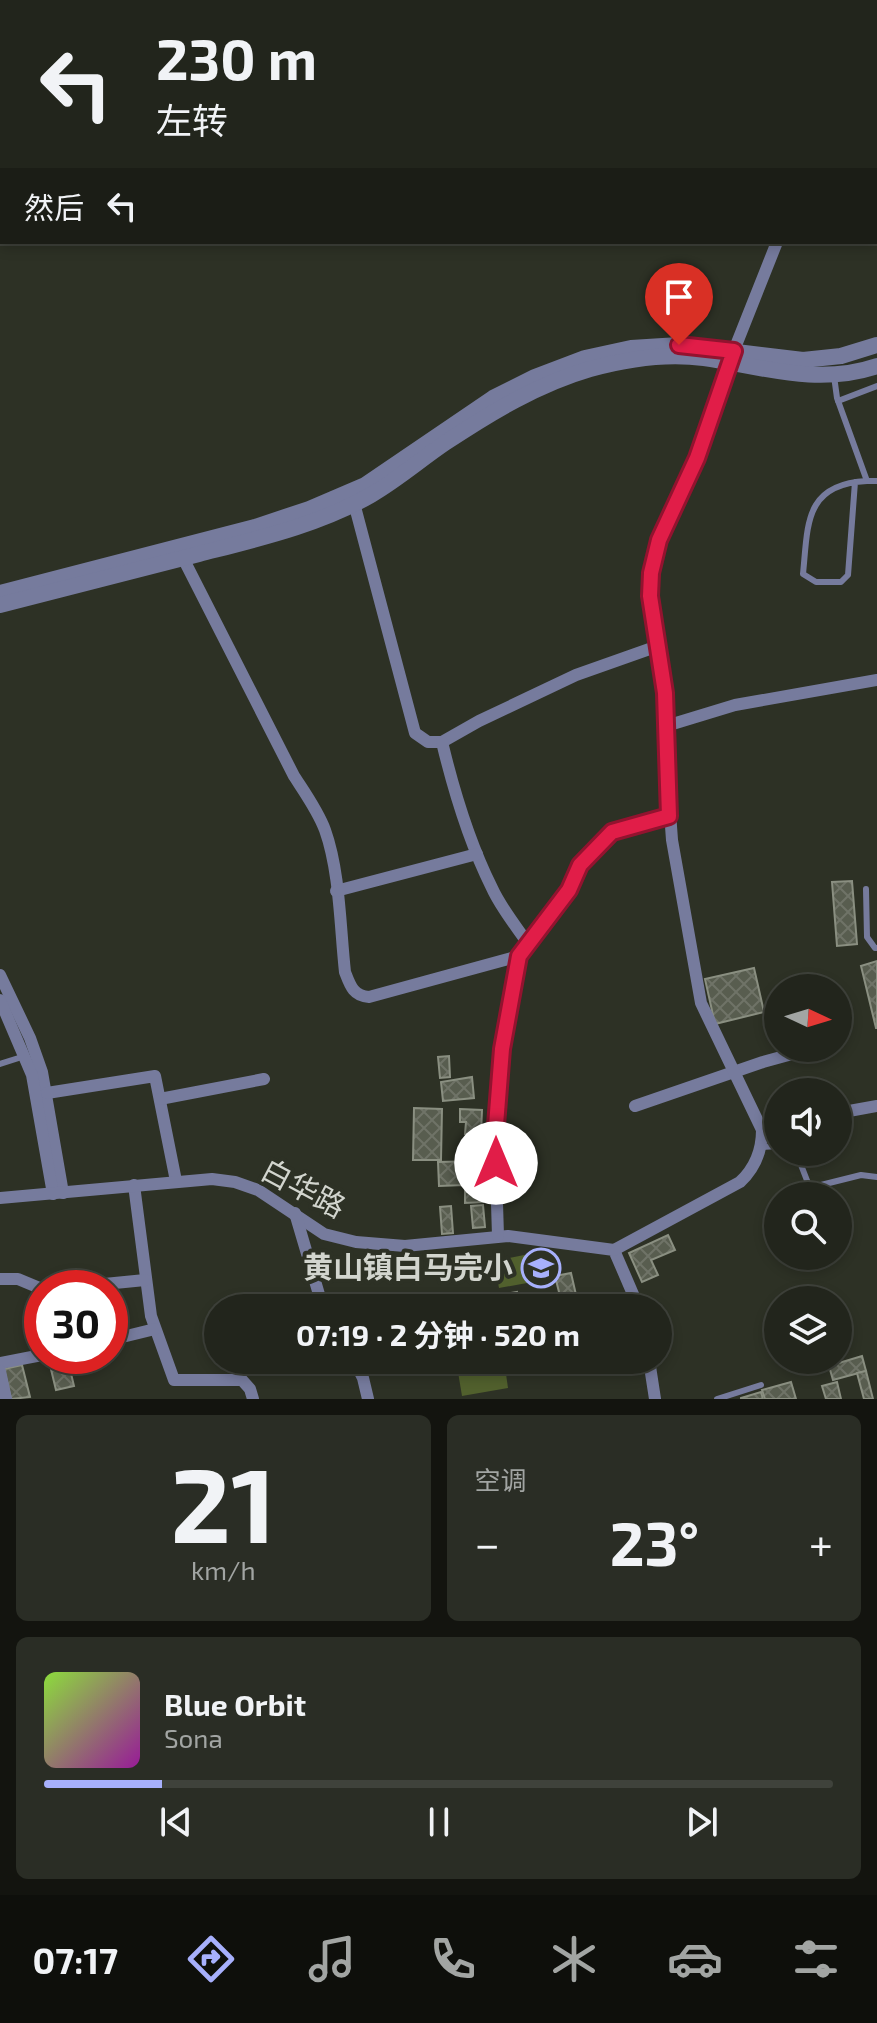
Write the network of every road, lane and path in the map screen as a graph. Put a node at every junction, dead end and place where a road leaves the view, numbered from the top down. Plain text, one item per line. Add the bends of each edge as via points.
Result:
1 (776, 244) edge
2 (877, 345) edge
3 (731, 357) junction
4 (877, 366) edge
5 (834, 375) junction
6 (877, 386) edge
7 (838, 401) junction
8 (867, 481) junction
9 (877, 481) edge
10 (855, 482) junction
11 (354, 503) junction
12 (183, 558) junction
13 (0, 593) edge
14 (0, 605) edge
15 (658, 646) junction
16 (877, 680) edge
17 (666, 726) junction
18 (442, 742) junction
19 (669, 816) junction
20 (477, 854) junction
21 (866, 889) dead end
22 (336, 891) junction
23 (529, 945) junction
24 (877, 948) edge
25 (519, 956) junction
26 (0, 975) edge
27 (0, 1000) edge
28 (25, 1056) junction
29 (767, 1062) edge
30 (0, 1064) edge
31 (734, 1072) junction
32 (264, 1079) dead end
33 (47, 1093) junction
34 (160, 1099) junction
35 (635, 1106) dead end
36 (877, 1106) edge
37 (852, 1110) edge
38 (762, 1130) joint
39 (761, 1147) junction
40 (764, 1147) edge
41 (801, 1166) edge
42 (877, 1177) edge
43 (176, 1181) junction
44 (134, 1185) junction
45 (58, 1193) junction
46 (0, 1198) edge
47 (295, 1213) junction
48 (498, 1236) junction
49 (614, 1250) junction
50 (0, 1279) edge
51 (145, 1280) junction
52 (24, 1282) edge
53 (128, 1282) edge
54 (319, 1294) edge
55 (633, 1294) edge
56 (155, 1329) junction
57 (128, 1336) edge
58 (24, 1358) edge
59 (0, 1363) edge
60 (0, 1371) edge
61 (361, 1374) edge
62 (651, 1374) edge
63 (761, 1385) dead end
64 (6, 1399) edge
65 (253, 1399) edge
66 (368, 1399) edge
67 (655, 1399) edge
68 (717, 1399) edge

1 - 3 street
2 - 3 street via 803,360
3 - 5 street via 793,374
3 - 11 street via 656,357 561,380 499,408
3 - 13 street via 703,346 655,346 585,358 493,398 365,485 309,509
3 - 15 street via 697,458 655,551 650,584
4 - 5 street
5 - 7 lane
6 - 7 lane
7 - 8 lane
8 - 9 lane
8 - 10 lane
10 - 10 lane via 831,489 810,512 803,574 811,580 841,582 848,575
11 - 12 street via 284,530
11 - 18 street via 415,733 428,742
12 - 14 street
12 - 22 street via 321,820
15 - 17 street
15 - 18 street via 576,675
16 - 17 street via 735,705
17 - 19 street
18 - 20 street
19 - 23 street via 612,832 580,865 569,890
19 - 31 street via 701,1003
20 - 22 street
20 - 23 street
21 - 24 lane via 867,937
22 - 25 street via 345,972 360,996
23 - 25 street
25 - 48 street via 497,1094
26 - 33 street via 36,1052
27 - 28 street
28 - 30 lane
28 - 45 street
29 - 31 street
31 - 35 street
31 - 38 street
32 - 34 street
33 - 34 street via 155,1076
33 - 45 street
34 - 43 street
36 - 37 street
38 - 39 street
39 - 40 lane
39 - 49 street via 740,1182
41 - 42 lane via 813,1187 861,1175
43 - 44 street, 白华路
43 - 47 street, 白华路 via 235,1182
44 - 45 street, 白华路
44 - 51 street
45 - 46 street, 白华路
47 - 48 street, 白华路 via 324,1234 371,1245
47 - 54 street
48 - 49 street, 白华路
49 - 55 street
50 - 52 street
51 - 53 street
51 - 56 street
56 - 57 street
56 - 65 street via 174,1380 242,1380
58 - 59 street
60 - 64 street
61 - 66 street
62 - 67 street
63 - 68 lane

